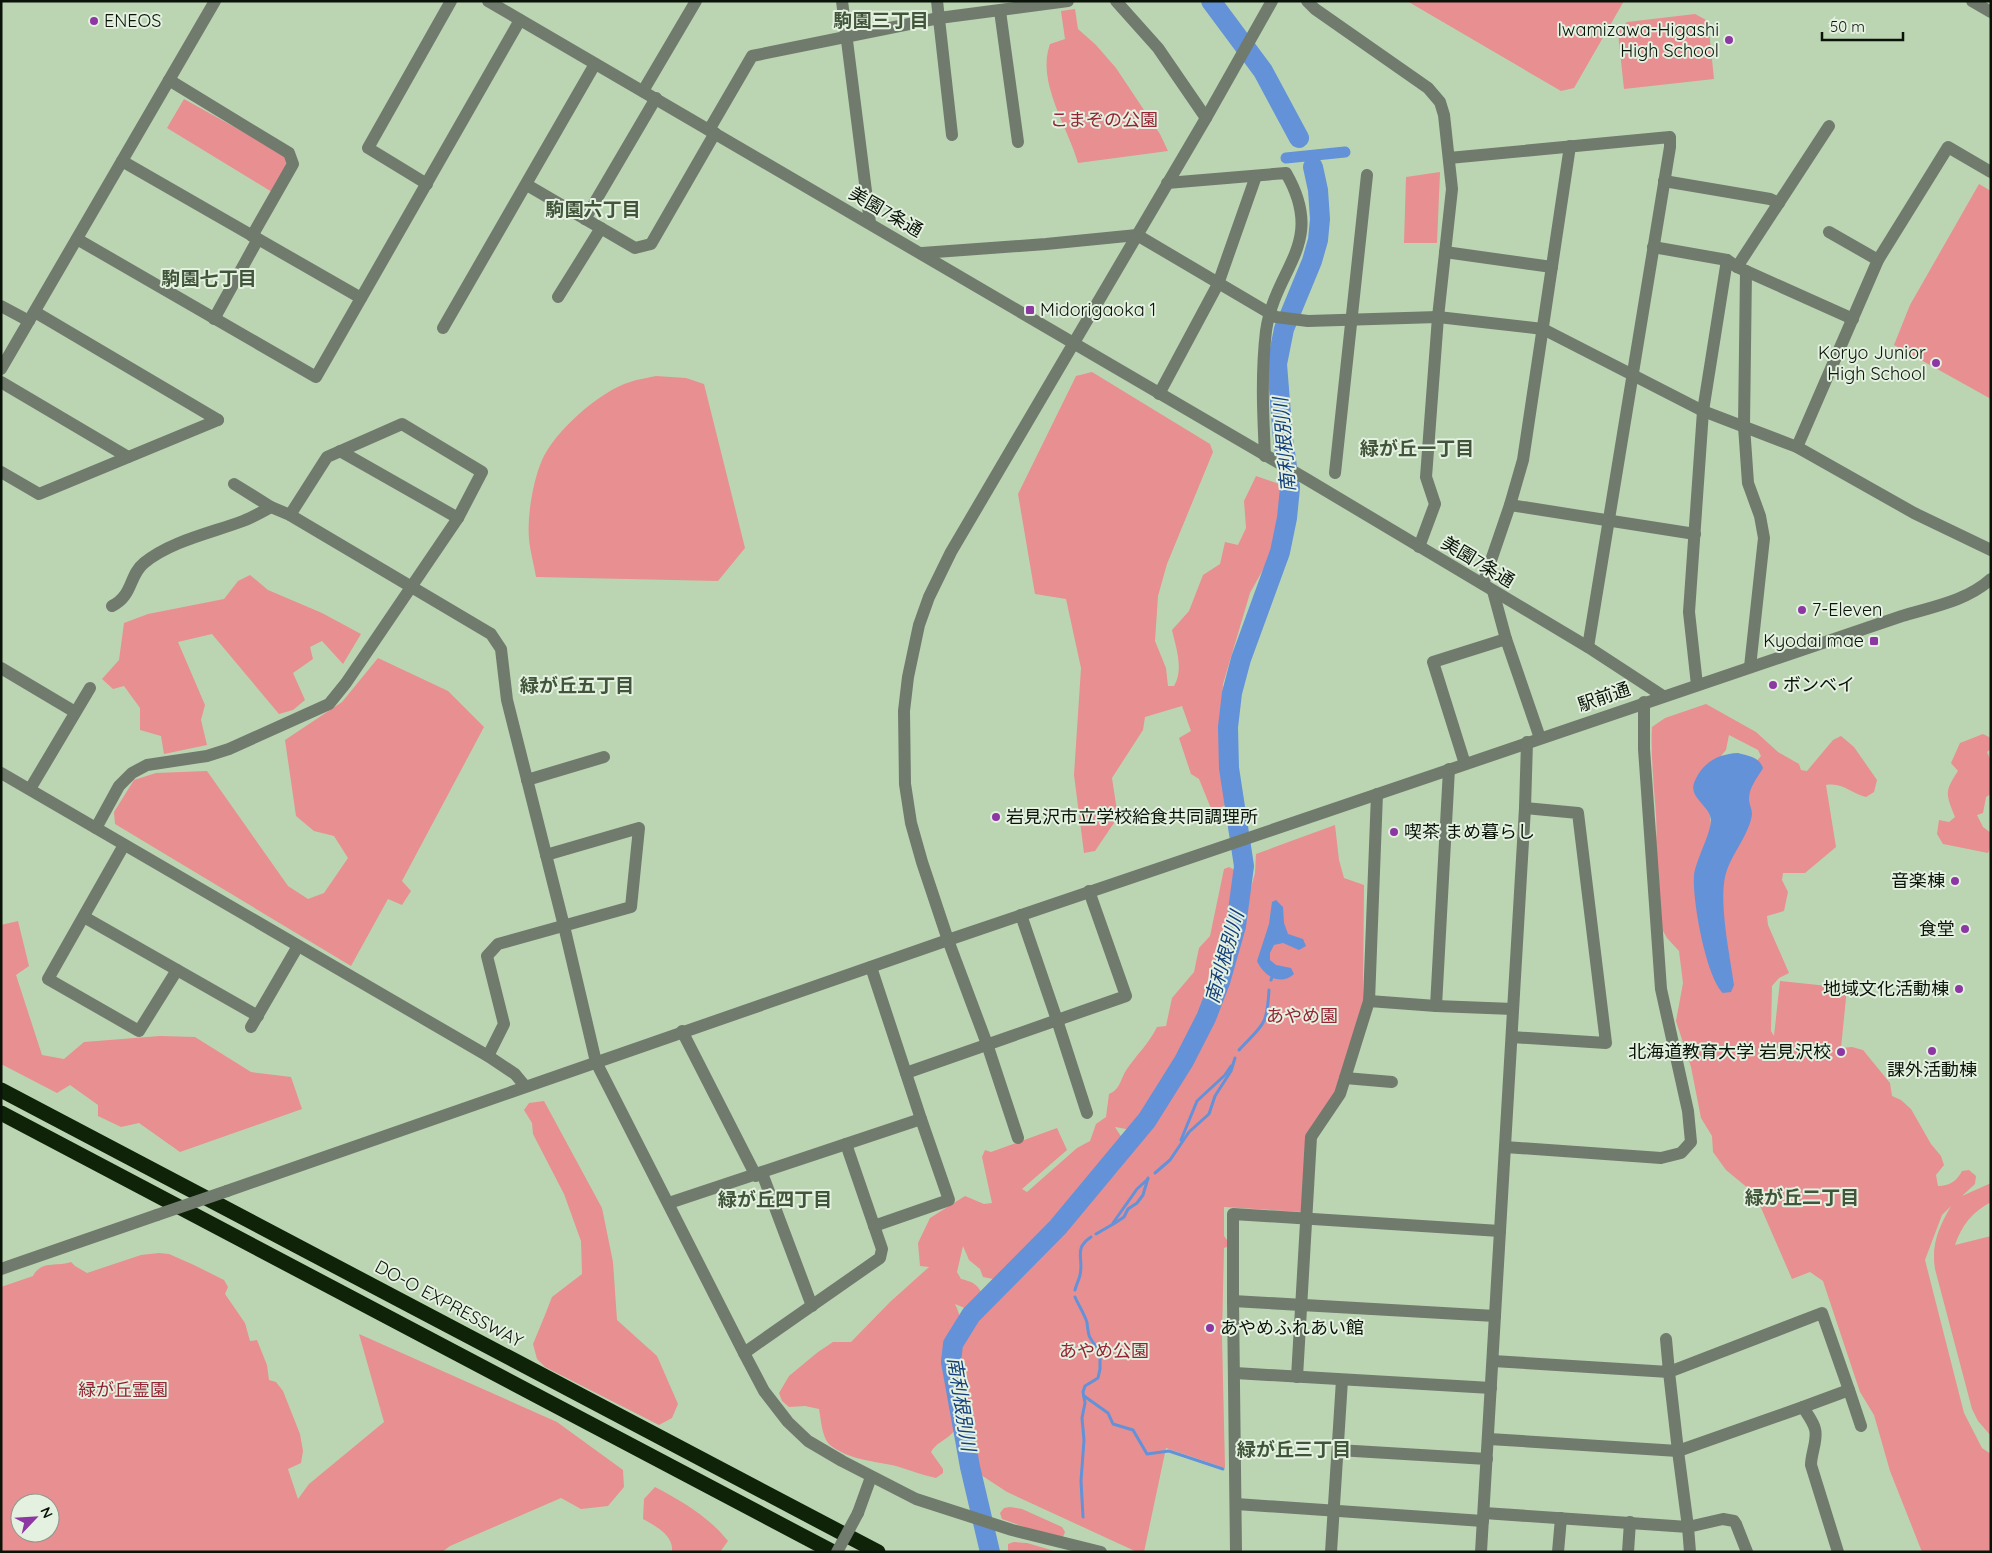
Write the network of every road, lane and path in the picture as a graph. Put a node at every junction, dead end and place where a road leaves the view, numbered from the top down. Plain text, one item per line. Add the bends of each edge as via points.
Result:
1 (215, 1) edge
2 (451, 1) edge
3 (488, 1) edge
4 (696, 1) edge
5 (842, 1) edge
6 (937, 1) edge
7 (1068, 1) edge
8 (1116, 1) edge
9 (1272, 1) edge
10 (1307, 1) edge
11 (1972, 1) edge
12 (1013, 5) edge
13 (1000, 11) junction
14 (1991, 12) edge
15 (939, 18) junction
16 (520, 20) junction
17 (846, 38) junction
18 (595, 64) junction
19 (169, 80) junction
20 (643, 91) junction
21 (656, 98) junction
22 (1206, 118) junction
23 (1829, 126) dead end
24 (712, 132) junction
25 (952, 135) dead end
26 (1018, 142) dead end
27 (1570, 146) junction
28 (1449, 158) junction
29 (122, 161) junction
30 (1991, 172) edge
31 (1367, 175) dead end
32 (1256, 176) junction
33 (1664, 181) junction
34 (1168, 183) junction
35 (427, 184) junction
36 (526, 185) junction
37 (1779, 203) junction
38 (585, 219) junction
39 (870, 223) junction
40 (601, 228) junction
41 (1829, 232) dead end
42 (1136, 235) junction
43 (255, 237) junction
44 (77, 239) junction
45 (1653, 247) junction
46 (1445, 252) junction
47 (922, 253) junction
48 (1878, 260) junction
49 (1737, 266) junction
50 (1552, 267) junction
51 (1218, 284) junction
52 (362, 298) junction
53 (558, 298) dead end
54 (1, 306) edge
55 (32, 316) junction
56 (1272, 316) junction
57 (1438, 316) junction
58 (1853, 318) junction
59 (214, 319) junction
60 (1352, 320) junction
61 (443, 328) dead end
62 (1543, 329) junction
63 (1073, 343) junction
64 (1, 369) edge
65 (1632, 374) junction
66 (1, 382) edge
67 (1159, 394) junction
68 (1703, 411) junction
69 (1744, 426) junction
70 (1797, 447) junction
71 (340, 451) junction
72 (128, 457) junction
73 (1269, 459) junction
74 (1, 472) edge
75 (1335, 473) dead end
76 (234, 484) dead end
77 (1510, 505) junction
78 (271, 507) junction
79 (290, 515) junction
80 (458, 518) junction
81 (1607, 522) junction
82 (1695, 534) junction
83 (1419, 547) junction
84 (1991, 550) edge
85 (1991, 579) edge
86 (1991, 584) edge
87 (412, 586) junction
88 (1488, 588) junction
89 (1976, 590) junction
90 (112, 606) dead end
91 (1506, 638) junction
92 (1588, 647) junction
93 (1750, 667) junction
94 (1, 668) edge
95 (1697, 685) junction
96 (90, 688) dead end
97 (1663, 696) junction
98 (1644, 702) junction
99 (75, 712) junction
100 (1540, 738) junction
101 (1527, 742) junction
102 (604, 757) dead end
103 (1465, 764) junction
104 (1449, 769) junction
105 (1, 773) edge
106 (527, 780) junction
107 (30, 790) junction
108 (1377, 794) junction
109 (1525, 808) junction
110 (96, 828) junction
111 (124, 845) junction
112 (546, 855) junction
113 (1089, 891) junction
114 (1021, 915) junction
115 (84, 917) junction
116 (564, 926) junction
117 (948, 940) junction
118 (298, 946) junction
119 (871, 967) junction
120 (177, 970) junction
121 (1369, 1001) junction
122 (1436, 1006) junction
123 (1513, 1009) junction
124 (1057, 1020) junction
125 (682, 1031) junction
126 (1512, 1037) junction
127 (987, 1044) junction
128 (488, 1056) junction
129 (596, 1062) junction
130 (906, 1073) junction
131 (1345, 1078) junction
132 (1392, 1082) dead end
133 (525, 1086) junction
134 (1, 1090) edge
135 (1, 1113) edge
136 (1087, 1113) dead end
137 (921, 1119) junction
138 (1018, 1138) dead end
139 (846, 1144) junction
140 (1505, 1147) junction
141 (759, 1175) junction
142 (669, 1203) junction
143 (1307, 1218) junction
144 (874, 1226) junction
145 (1500, 1231) junction
146 (1, 1269) edge
147 (1232, 1301) junction
148 (812, 1306) junction
149 (1302, 1306) junction
150 (1495, 1316) junction
151 (1666, 1339) dead end
152 (744, 1353) junction
153 (1493, 1361) junction
154 (1669, 1372) junction
155 (1235, 1373) junction
156 (1297, 1377) junction
157 (1342, 1380) junction
158 (1491, 1388) junction
159 (1849, 1390) junction
160 (1803, 1407) junction
161 (1862, 1426) dead end
162 (1489, 1440) junction
163 (1338, 1450) junction
164 (1678, 1451) junction
165 (1487, 1459) junction
166 (872, 1477) junction
167 (1236, 1504) junction
168 (1334, 1512) junction
169 (1484, 1517) junction
170 (1561, 1518) junction
171 (1630, 1522) junction
172 (1688, 1527) junction
173 (833, 1552) edge
174 (837, 1552) edge
175 (878, 1552) edge
176 (1101, 1552) edge
177 (1236, 1552) edge
178 (1331, 1552) edge
179 (1481, 1552) edge
180 (1558, 1552) edge
181 (1628, 1552) edge
182 (1690, 1552) edge
183 (1747, 1552) edge
184 (1838, 1552) edge

1 - 19 street
2 - 35 street via 368,148
3 - 16 street, 美園7条通
4 - 20 street
5 - 17 street
6 - 15 street
7 - 12 street
8 - 22 street via 1158,48
9 - 22 street
10 - 28 street via 1434,94 1444,115
11 - 14 street
12 - 13 street
13 - 15 street
13 - 26 street
15 - 17 street
15 - 25 street
16 - 18 street, 美園7条通
16 - 35 street
17 - 24 street via 752,56
17 - 39 street
18 - 20 street, 美園7条通
18 - 36 street
19 - 29 street
19 - 43 street via 289,153 292,164
20 - 21 street, 美園7条通
21 - 24 street, 美園7条通
21 - 38 street
22 - 34 street
23 - 37 street
24 - 39 street, 美園7条通
24 - 40 street via 651,244 635,248
27 - 28 street
27 - 33 street via 1670,137
27 - 50 street
28 - 46 street via 1452,188
29 - 43 street
29 - 44 street
30 - 48 street via 1948,147
31 - 60 street
32 - 34 street
32 - 51 street
32 - 56 street via 1286,173 1297,198 1302,221 1300,242
33 - 37 street
33 - 45 street
34 - 42 street
35 - 52 street
36 - 38 street
36 - 61 street
37 - 49 street
38 - 40 street
39 - 47 street, 美園7条通
40 - 53 street
41 - 48 street
42 - 47 street
42 - 51 street
42 - 63 street
43 - 52 street
43 - 59 street
44 - 55 street
44 - 59 street
45 - 49 street
45 - 65 street
46 - 50 street
46 - 57 street
47 - 63 street, 美園7条通
48 - 58 street
49 - 58 street
49 - 68 street
49 - 69 street
50 - 62 street
51 - 56 street
51 - 67 street
52 - 59 street via 316,378
54 - 55 street
55 - 64 street
55 - 72 street via 218,420
56 - 60 street via 1308,321
56 - 73 street via 1263,380
57 - 60 street
57 - 62 street
57 - 83 street via 1426,477 1435,504
58 - 70 street
60 - 75 street
62 - 65 street
62 - 77 street via 1523,460
63 - 67 street, 美園7条通
63 - 117 street via 951,552 929,597 913,650 904,711 905,784 911,822
65 - 68 street
65 - 81 street
66 - 72 street
67 - 73 street, 美園7条通
68 - 69 street
68 - 82 street
69 - 70 street
69 - 93 street via 1748,483 1764,538
70 - 84 street via 1914,513
71 - 79 street via 327,457
71 - 80 street
71 - 80 street via 402,424 482,472
72 - 74 street via 39,494
73 - 83 street, 美園7条通
76 - 78 street
77 - 81 street
77 - 88 street
78 - 79 street
78 - 90 street via 170,548 143,564 128,593
79 - 87 street
80 - 87 street
81 - 82 street
81 - 92 street
82 - 95 street via 1689,612
83 - 88 street, 美園7条通
85 - 89 street, 駅前通
86 - 89 street
87 - 106 street via 491,634 501,649 507,700
87 - 110 street via 329,704 229,749 147,766 132,773 119,786
88 - 91 street
88 - 92 street, 美園7条通
89 - 93 street, 駅前通
91 - 100 street
91 - 103 street via 1433,662
92 - 97 street, 美園7条通
93 - 95 street, 駅前通
94 - 99 street
95 - 97 street, 駅前通
96 - 99 street
97 - 98 street, 駅前通
98 - 100 street, 駅前通
98 - 140 street via 1644,749 1661,989 1688,1110 1691,1142 1681,1153 1661,1158
99 - 107 street
100 - 101 street, 駅前通
101 - 103 street, 駅前通
101 - 109 street
102 - 106 street
103 - 104 street, 駅前通
104 - 108 street, 駅前通
104 - 122 street
105 - 107 street
106 - 112 street
107 - 110 street
108 - 113 street, 駅前通
108 - 121 street
109 - 123 street
109 - 126 street via 1578,813 1606,1043
110 - 111 street
111 - 115 street
111 - 118 street
112 - 116 street
112 - 116 street via 639,828 631,906
113 - 114 street, 駅前通
113 - 124 street via 1126,996
114 - 117 street, 駅前通
114 - 124 street
115 - 120 street
115 - 120 street via 48,979 139,1031
116 - 128 street via 498,944 487,956 504,1024
116 - 129 street
117 - 119 street, 駅前通
117 - 127 street
118 - 120 street via 254,1022
118 - 128 street
119 - 125 street, 駅前通
119 - 130 street
121 - 122 street
121 - 131 street
122 - 123 street
123 - 126 street
124 - 127 street
124 - 136 street
125 - 129 street, 駅前通
125 - 141 street
126 - 140 street
127 - 130 street
127 - 138 street
128 - 133 street via 515,1074
129 - 133 street, 駅前通
129 - 142 street
130 - 137 street
131 - 132 street
131 - 143 street via 1340,1094 1311,1137
133 - 146 street, 駅前通, bridge
134 - 175 highway, DO-O EXPRESSWAY
135 - 173 highway
137 - 139 street
137 - 144 street via 948,1200
139 - 141 street
139 - 144 street
140 - 145 street
141 - 142 street
141 - 148 street
142 - 152 street
143 - 145 street
143 - 147 street via 1233,1214
143 - 149 street
144 - 148 street via 882,1249 880,1258
145 - 150 street
147 - 149 street
147 - 155 street
148 - 152 street
149 - 150 street
149 - 156 street
150 - 153 street
151 - 154 street
152 - 166 street via 764,1391 788,1422 808,1441
153 - 154 street
153 - 158 street
154 - 159 street via 1822,1313
154 - 164 street
155 - 156 street
155 - 167 street
156 - 157 street
157 - 158 street
157 - 163 street
158 - 162 street
159 - 160 street
159 - 161 street
160 - 164 street
160 - 184 street via 1815,1427 1811,1465
162 - 164 street
162 - 165 street
163 - 165 street
163 - 168 street
164 - 172 street
165 - 169 street
166 - 174 street, bridge via 858,1513
166 - 176 street via 916,1499 1012,1530
167 - 168 street
167 - 177 street
168 - 169 street
168 - 178 street
169 - 170 street
169 - 179 street
170 - 171 street
170 - 180 street
171 - 172 street
171 - 181 street
172 - 182 street
172 - 183 street via 1723,1519 1734,1520

